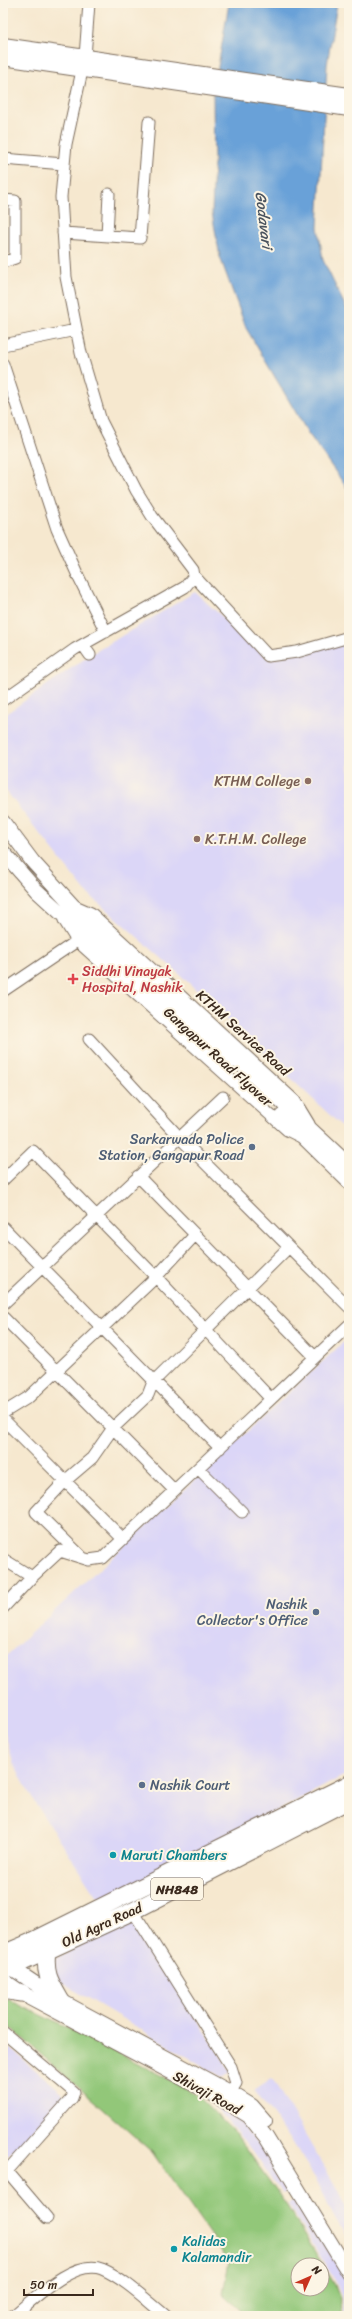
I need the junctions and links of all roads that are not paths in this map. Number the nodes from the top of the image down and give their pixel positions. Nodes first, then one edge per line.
1 (89, 3) edge
2 (3, 45) edge
3 (3, 58) edge
4 (83, 63) junction
5 (189, 80) junction
6 (349, 95) edge
7 (349, 109) edge
8 (149, 122) dead end
9 (3, 159) edge
10 (64, 164) junction
11 (110, 194) dead end
12 (3, 200) edge
13 (64, 233) junction
14 (107, 236) junction
15 (3, 262) edge
16 (76, 330) junction
17 (3, 345) edge
18 (3, 364) edge
19 (194, 576) junction
20 (106, 632) junction
21 (349, 637) edge
22 (83, 645) junction
23 (90, 655) dead end
24 (3, 700) edge
25 (3, 822) edge
26 (3, 852) edge
27 (64, 907) junction
28 (79, 929) junction
29 (3, 991) edge
30 (89, 1039) dead end
31 (223, 1097) dead end
32 (310, 1135) junction
33 (179, 1137) junction
34 (349, 1165) edge
35 (138, 1176) junction
36 (3, 1180) edge
37 (349, 1182) edge
38 (96, 1217) junction
39 (3, 1227) edge
40 (196, 1235) junction
41 (290, 1247) junction
42 (41, 1268) junction
43 (156, 1277) junction
44 (248, 1288) junction
45 (3, 1304) edge
46 (349, 1307) edge
47 (3, 1317) edge
48 (349, 1325) edge
49 (102, 1328) junction
50 (205, 1330) junction
51 (315, 1357) junction
52 (56, 1372) junction
53 (153, 1382) junction
54 (271, 1399) junction
55 (3, 1413) edge
56 (3, 1419) edge
57 (113, 1428) junction
58 (220, 1448) junction
59 (198, 1468) junction
60 (65, 1481) junction
61 (174, 1490) junction
62 (242, 1512) dead end
63 (123, 1539) junction
64 (84, 1559) junction
65 (3, 1560) edge
66 (32, 1577) junction
67 (3, 1608) edge
68 (349, 1784) edge
69 (349, 1800) edge
70 (133, 1911) junction
71 (29, 1943) junction
72 (3, 1945) edge
73 (47, 1951) junction
74 (5, 1967) edge
75 (3, 1990) edge
76 (22, 1993) junction
77 (60, 2001) junction
78 (3, 2032) edge
79 (227, 2096) junction
80 (5, 2173) edge
81 (47, 2218) dead end
82 (349, 2257) edge
83 (349, 2273) edge
84 (13, 2316) edge
85 (166, 2316) edge

1 - 4 street
2 - 4 main road
3 - 4 main road
4 - 5 main road
4 - 10 street
5 - 6 main road
5 - 7 main road
8 - 14 street
9 - 10 street
10 - 13 street
11 - 14 street
12 - 15 street
13 - 14 street
13 - 16 street
16 - 17 street
16 - 19 street
18 - 20 street
19 - 20 street
19 - 21 street
20 - 22 street
22 - 23 street
22 - 24 street
25 - 27 main road
26 - 27 main road
27 - 28 main road, Gangapur Road Flyover
27 - 28 street
27 - 32 street, KTHM Service Road
28 - 29 street
28 - 32 main road, Gangapur Road Flyover
28 - 32 street
30 - 33 street
31 - 33 street
32 - 34 main road
32 - 37 main road
33 - 35 street
33 - 41 street
35 - 38 street
35 - 40 street
36 - 38 street
38 - 42 street
38 - 43 street
39 - 42 street
40 - 43 street
40 - 44 street
41 - 44 street
41 - 46 street
42 - 45 street
42 - 49 street
43 - 49 street
43 - 50 street
44 - 50 street
44 - 51 street
47 - 52 street
48 - 51 street
49 - 52 street
49 - 53 street
50 - 53 street
50 - 54 street
51 - 54 street
52 - 55 street
52 - 57 street
53 - 57 street
53 - 58 street
54 - 58 street
56 - 60 street
57 - 60 street
57 - 61 street
58 - 59 street
59 - 61 street
59 - 62 street
60 - 63 street
60 - 64 street
61 - 63 street
63 - 64 street
64 - 66 street
65 - 66 street
66 - 67 street
68 - 71 highway, Old Agra Road / NH848
69 - 70 highway, Old Agra Road / NH848
70 - 73 highway, Old Agra Road / NH848
70 - 79 street
71 - 72 highway
71 - 74 highway, Old Agra Road / NH848
73 - 74 highway, Old Agra Road / NH848
73 - 77 highway
74 - 76 main road, Shivaji Road
74 - 77 main road, Shivaji Road
75 - 76 highway
76 - 79 main road, Shivaji Road
77 - 79 main road, Shivaji Road
78 - 80 street
79 - 82 main road, Shivaji Road
79 - 83 main road, Shivaji Road
80 - 81 street
84 - 85 street

